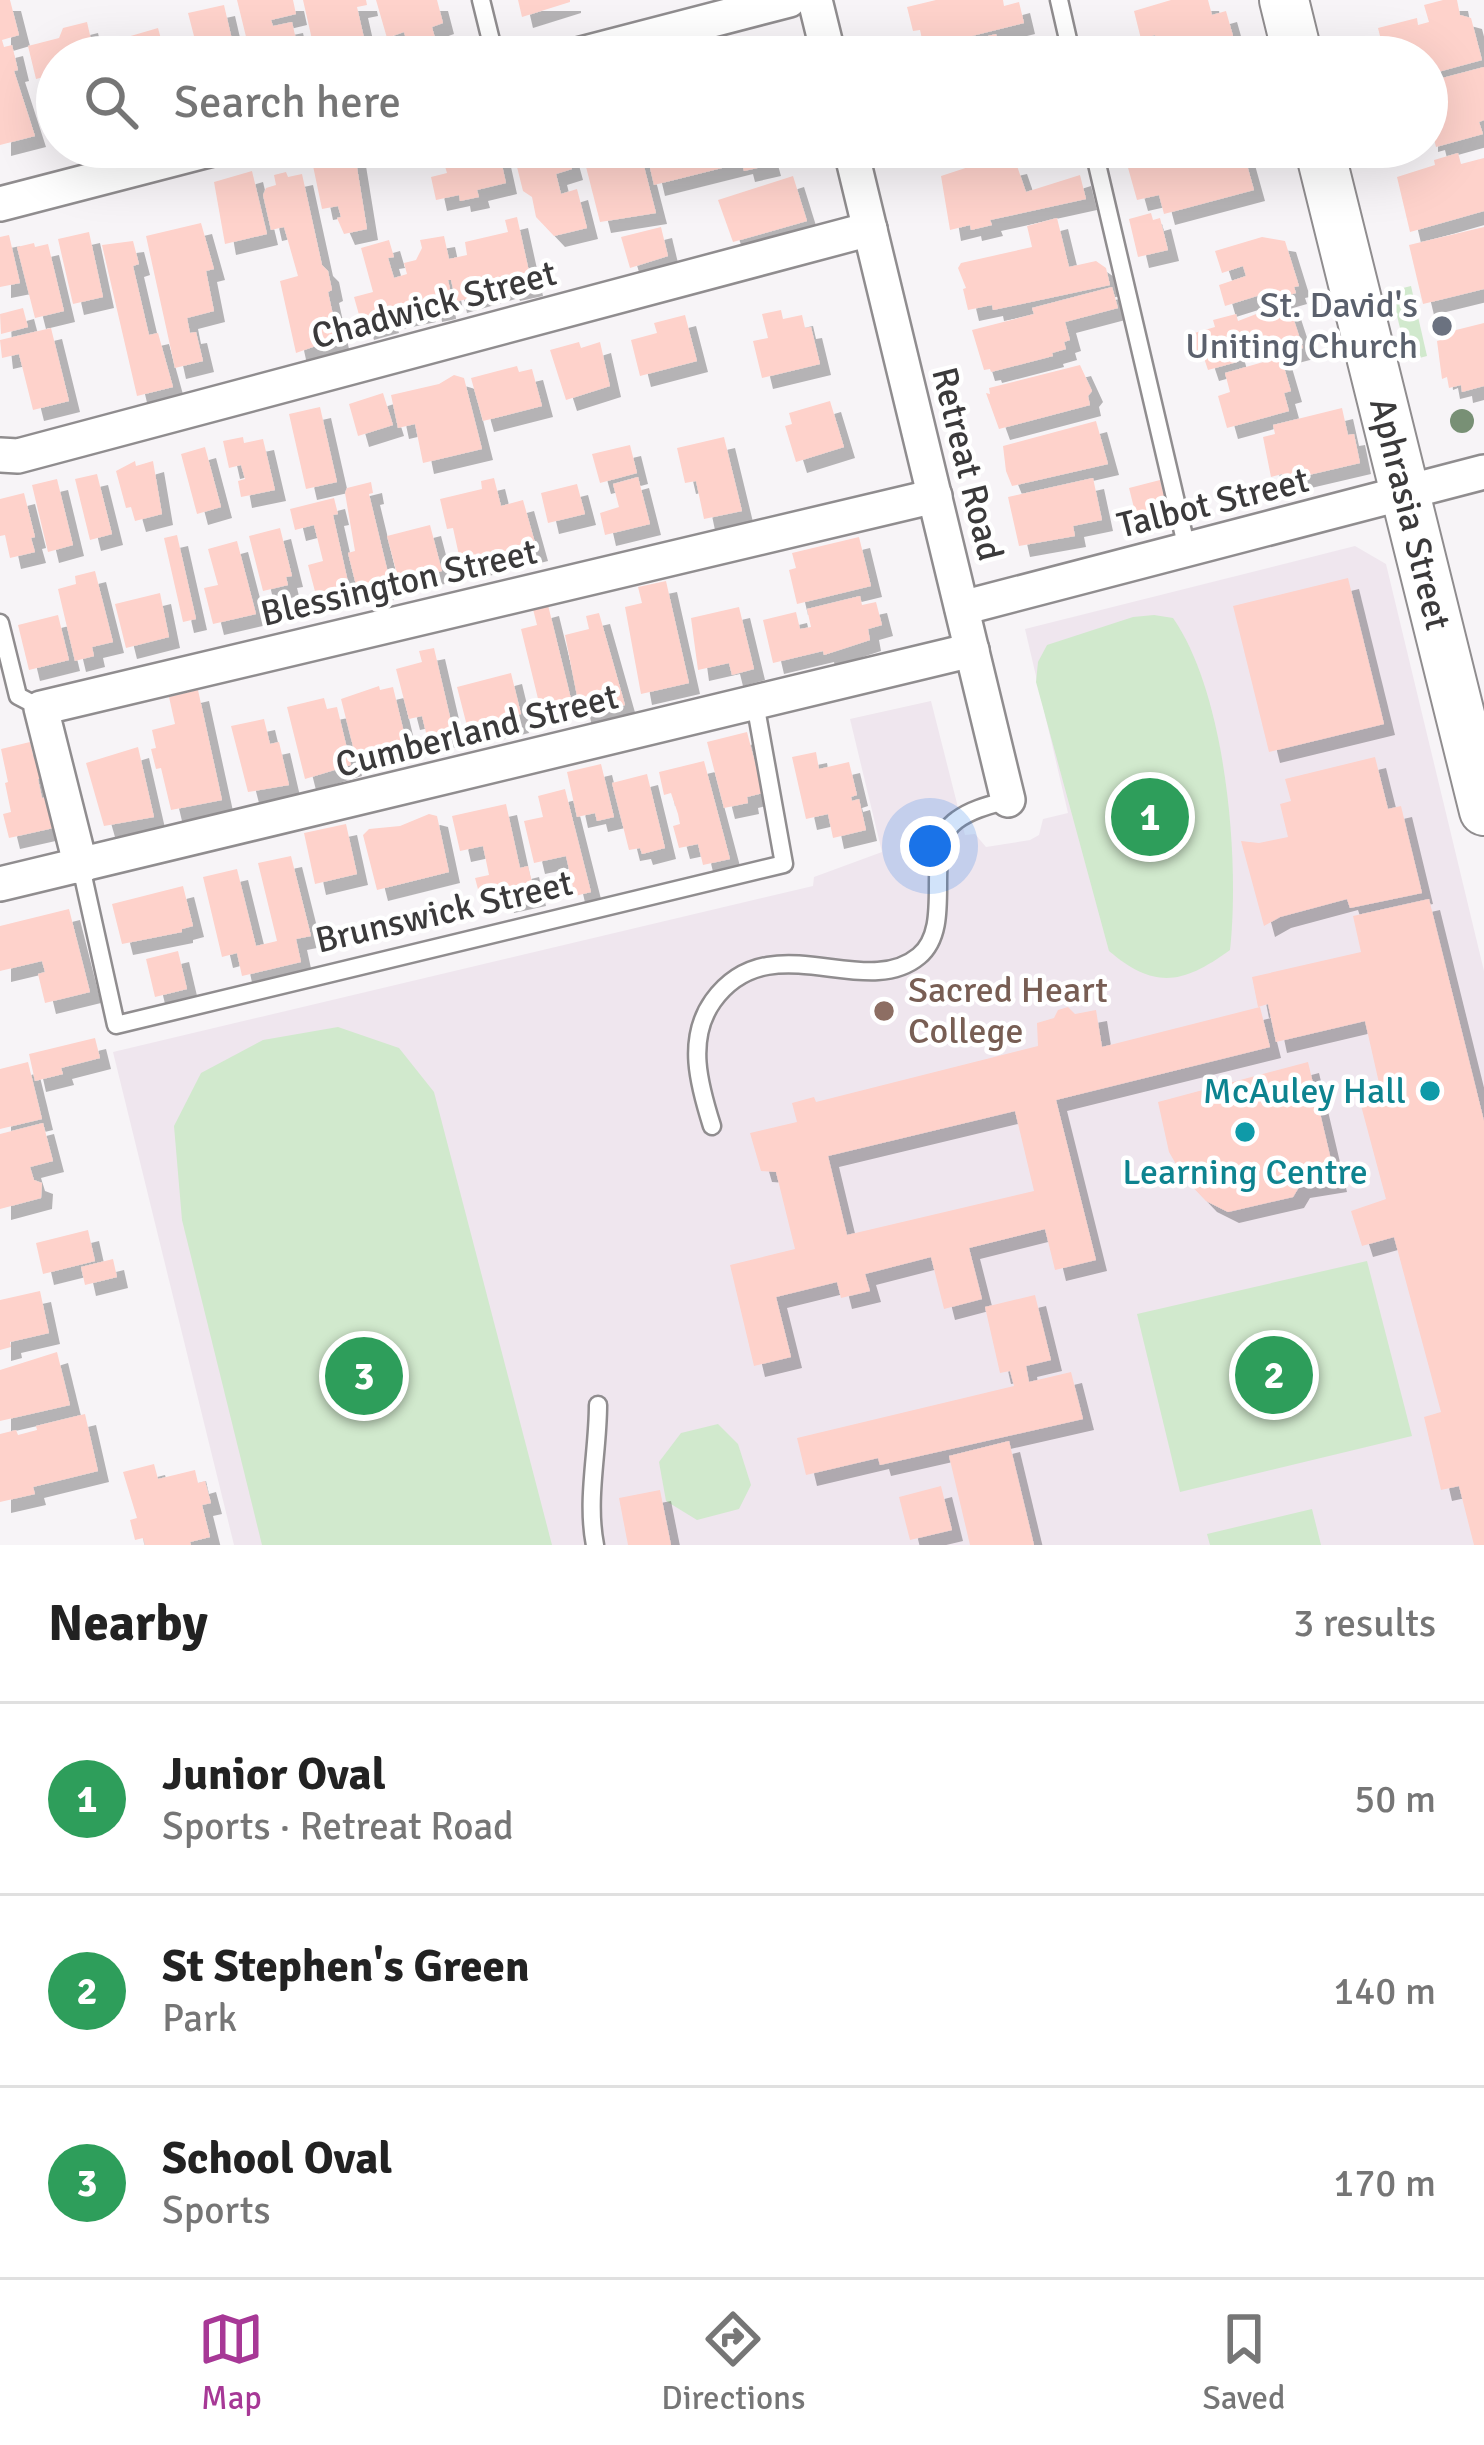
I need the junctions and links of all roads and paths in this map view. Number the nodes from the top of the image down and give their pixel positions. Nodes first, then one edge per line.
1 (481, 0) edge
2 (789, 0) edge
3 (815, 0) edge
4 (1058, 0) edge
5 (1284, 0) edge
6 (490, 36) edge
7 (651, 36) edge
8 (824, 36) edge
9 (1067, 36) edge
10 (1293, 36) edge
11 (138, 168) edge
12 (855, 168) edge
13 (1098, 168) edge
14 (1324, 168) edge
15 (0, 203) edge
16 (870, 229) junction
17 (9, 455) edge
18 (1484, 472) edge
19 (1406, 494) junction
20 (934, 496) junction
21 (1187, 549) junction
22 (962, 608) junction
23 (0, 623) edge
24 (972, 650) junction
25 (755, 703) junction
26 (41, 708) junction
27 (1008, 800) joint
28 (1484, 811) edge
29 (81, 867) junction
30 (0, 884) edge
31 (712, 1126) dead end
32 (598, 1405) dead end
33 (595, 1545) edge

1 - 6 lane
2 - 7 street
3 - 8 street
4 - 9 lane
5 - 10 street
11 - 15 street
12 - 16 street, Retreat Road
13 - 21 lane
14 - 19 street, Aphrasia Street
16 - 17 street, Chadwick Street
16 - 20 street, Retreat Road
18 - 19 street, Talbot Street
19 - 21 street, Talbot Street
19 - 28 street, Aphrasia Street
20 - 22 street, Retreat Road
20 - 26 street, Blessington Street
21 - 22 street, Talbot Street
22 - 24 street, Retreat Road
23 - 26 lane
24 - 25 street, Cumberland Street
24 - 27 street, Retreat Road
25 - 29 street, Cumberland Street
25 - 29 lane, Brunswick Street
26 - 29 street
27 - 31 lane
29 - 30 street, Cumberland Street
32 - 33 lane

